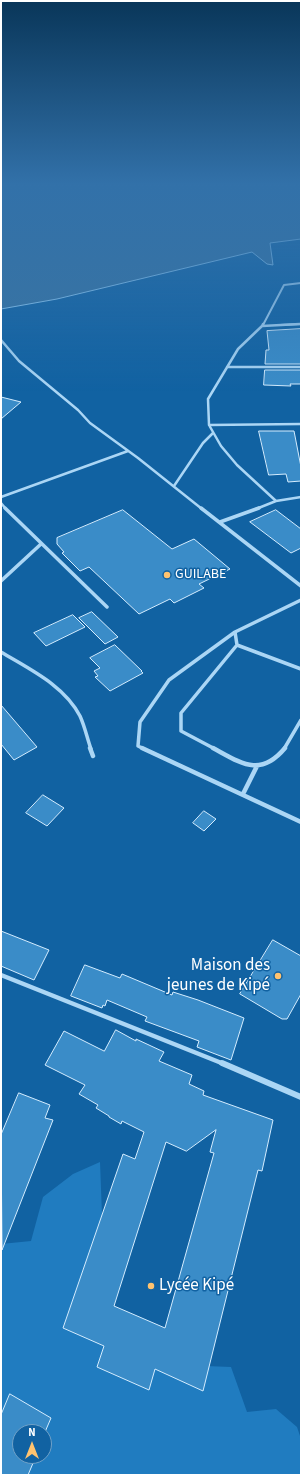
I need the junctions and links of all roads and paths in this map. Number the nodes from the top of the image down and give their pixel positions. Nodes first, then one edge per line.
1 (301, 282) edge
2 (301, 324) edge
3 (262, 326) junction
4 (1, 340) edge
5 (227, 367) junction
6 (301, 367) edge
7 (301, 424) edge
8 (209, 425) junction
9 (213, 433) junction
10 (128, 451) junction
11 (174, 486) junction
12 (1, 497) edge
13 (301, 497) edge
14 (276, 501) junction
15 (1, 503) edge
16 (220, 522) junction
17 (41, 544) junction
18 (1, 581) edge
19 (301, 586) edge
20 (301, 600) edge
21 (107, 607) dead end
22 (235, 632) junction
23 (237, 645) junction
24 (1, 652) edge
25 (301, 669) edge
26 (301, 720) edge
27 (93, 756) dead end
28 (257, 766) junction
29 (243, 794) junction
30 (301, 822) edge
31 (1, 975) edge
32 (301, 1097) edge

1 - 3 street
2 - 3 street
3 - 5 street
4 - 10 street
5 - 6 street
5 - 8 street
7 - 8 street
8 - 9 street
9 - 11 street
9 - 14 street
10 - 11 street
10 - 12 street
11 - 16 street
13 - 14 street
14 - 16 street
15 - 17 street
16 - 19 street
17 - 18 street
17 - 21 street
20 - 22 street
22 - 23 street
22 - 29 street
23 - 25 street
23 - 28 street
24 - 27 street
26 - 28 street
28 - 29 street
29 - 30 street
31 - 32 street

